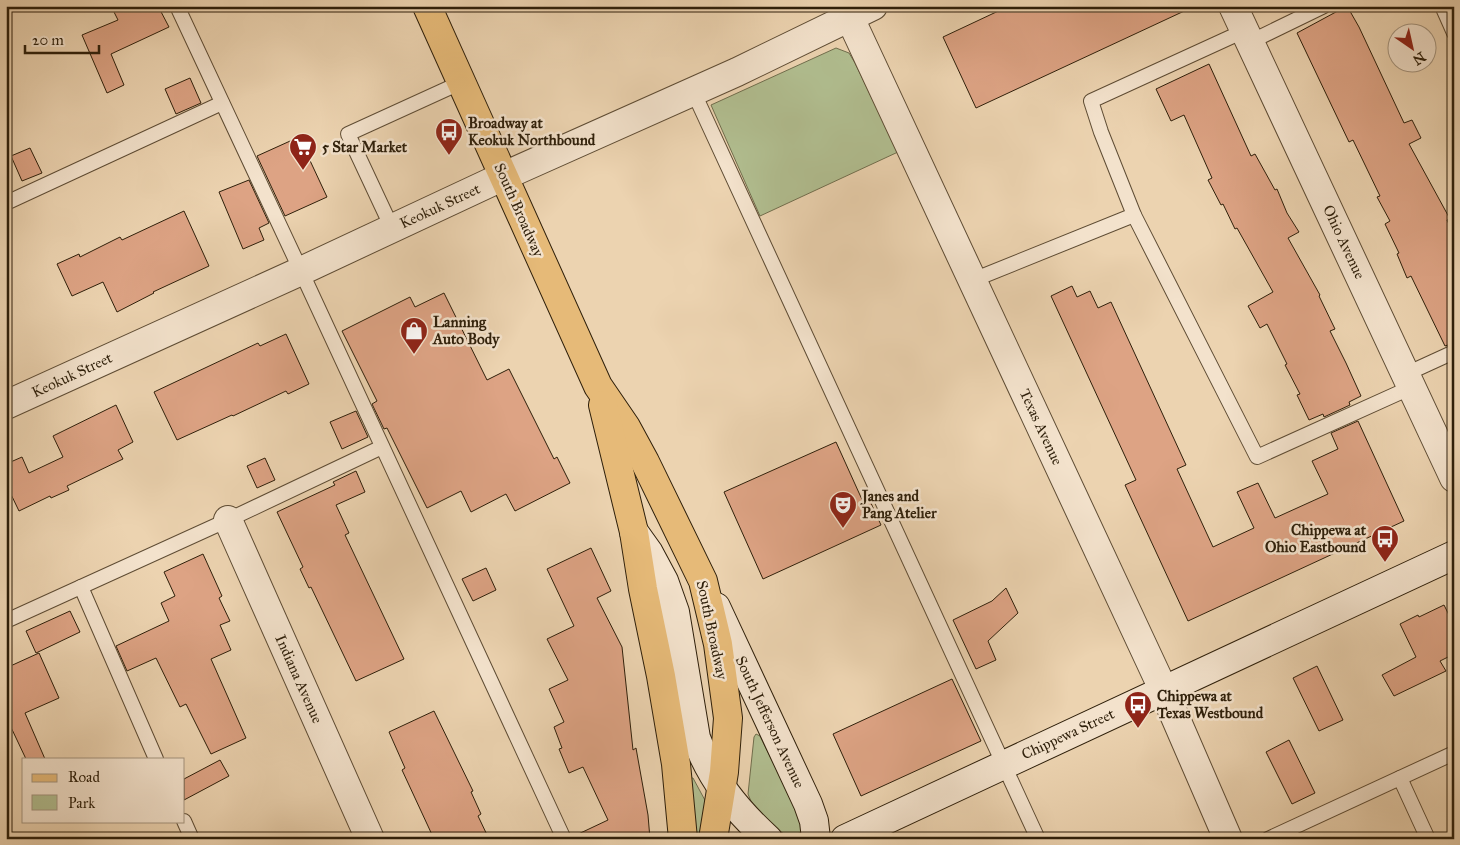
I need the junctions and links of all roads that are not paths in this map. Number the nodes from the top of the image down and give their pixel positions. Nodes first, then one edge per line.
1 (177, 6) edge
2 (427, 6) edge
3 (1233, 6) edge
4 (1324, 6) edge
5 (1442, 6) edge
6 (861, 12) edge
7 (1454, 33) edge
8 (1247, 36) junction
9 (462, 82) junction
10 (692, 91) junction
11 (222, 103) junction
12 (504, 176) junction
13 (6, 203) edge
14 (1134, 215) junction
15 (392, 228) junction
16 (301, 271) junction
17 (973, 280) junction
18 (1454, 352) edge
19 (1409, 381) junction
20 (598, 386) junction
21 (6, 405) edge
22 (382, 447) junction
23 (1454, 478) edge
24 (228, 520) junction
25 (634, 532) junction
26 (1454, 555) edge
27 (703, 581) junction
28 (80, 587) junction
29 (6, 621) edge
30 (1163, 689) junction
31 (1454, 753) edge
32 (156, 758) edge
33 (1004, 764) junction
34 (1400, 778) junction
35 (722, 789) junction
36 (185, 822) edge
37 (192, 839) edge
38 (370, 839) edge
39 (564, 839) edge
40 (683, 839) edge
41 (713, 839) edge
42 (768, 839) edge
43 (816, 839) edge
44 (845, 839) edge
45 (1038, 839) edge
46 (1228, 839) edge
47 (1268, 839) edge
48 (1428, 839) edge

1 - 11 lane
2 - 9 main road, South Broadway
3 - 8 street, Ohio Avenue
4 - 8 lane
5 - 7 lane
6 - 10 street, Keokuk Street
6 - 17 street, Texas Avenue
8 - 14 lane
8 - 19 street, Ohio Avenue
9 - 12 main road, South Broadway
9 - 15 lane
10 - 12 street, Keokuk Street
10 - 33 lane
11 - 13 lane
11 - 16 lane
12 - 15 street, Keokuk Street
12 - 20 main road, South Broadway
14 - 17 lane
14 - 19 lane
15 - 16 street, Keokuk Street
16 - 21 street, Keokuk Street
16 - 22 lane
17 - 30 street, Texas Avenue
18 - 19 lane
19 - 23 street, Ohio Avenue
20 - 25 main road, South Broadway
20 - 27 main road, South Broadway
22 - 24 lane
22 - 39 lane
24 - 28 lane
24 - 38 street, Indiana Avenue
25 - 35 street
25 - 40 main road, South Broadway
26 - 30 street, Chippewa Street
27 - 35 main road, South Broadway
27 - 43 street, South Jefferson Avenue
28 - 29 lane
28 - 32 lane
30 - 33 street, Chippewa Street
30 - 46 street, Texas Avenue
31 - 34 lane
33 - 44 street, Chippewa Street
33 - 45 lane
34 - 47 lane
34 - 48 lane
35 - 41 main road, South Broadway
35 - 42 street
36 - 37 lane

